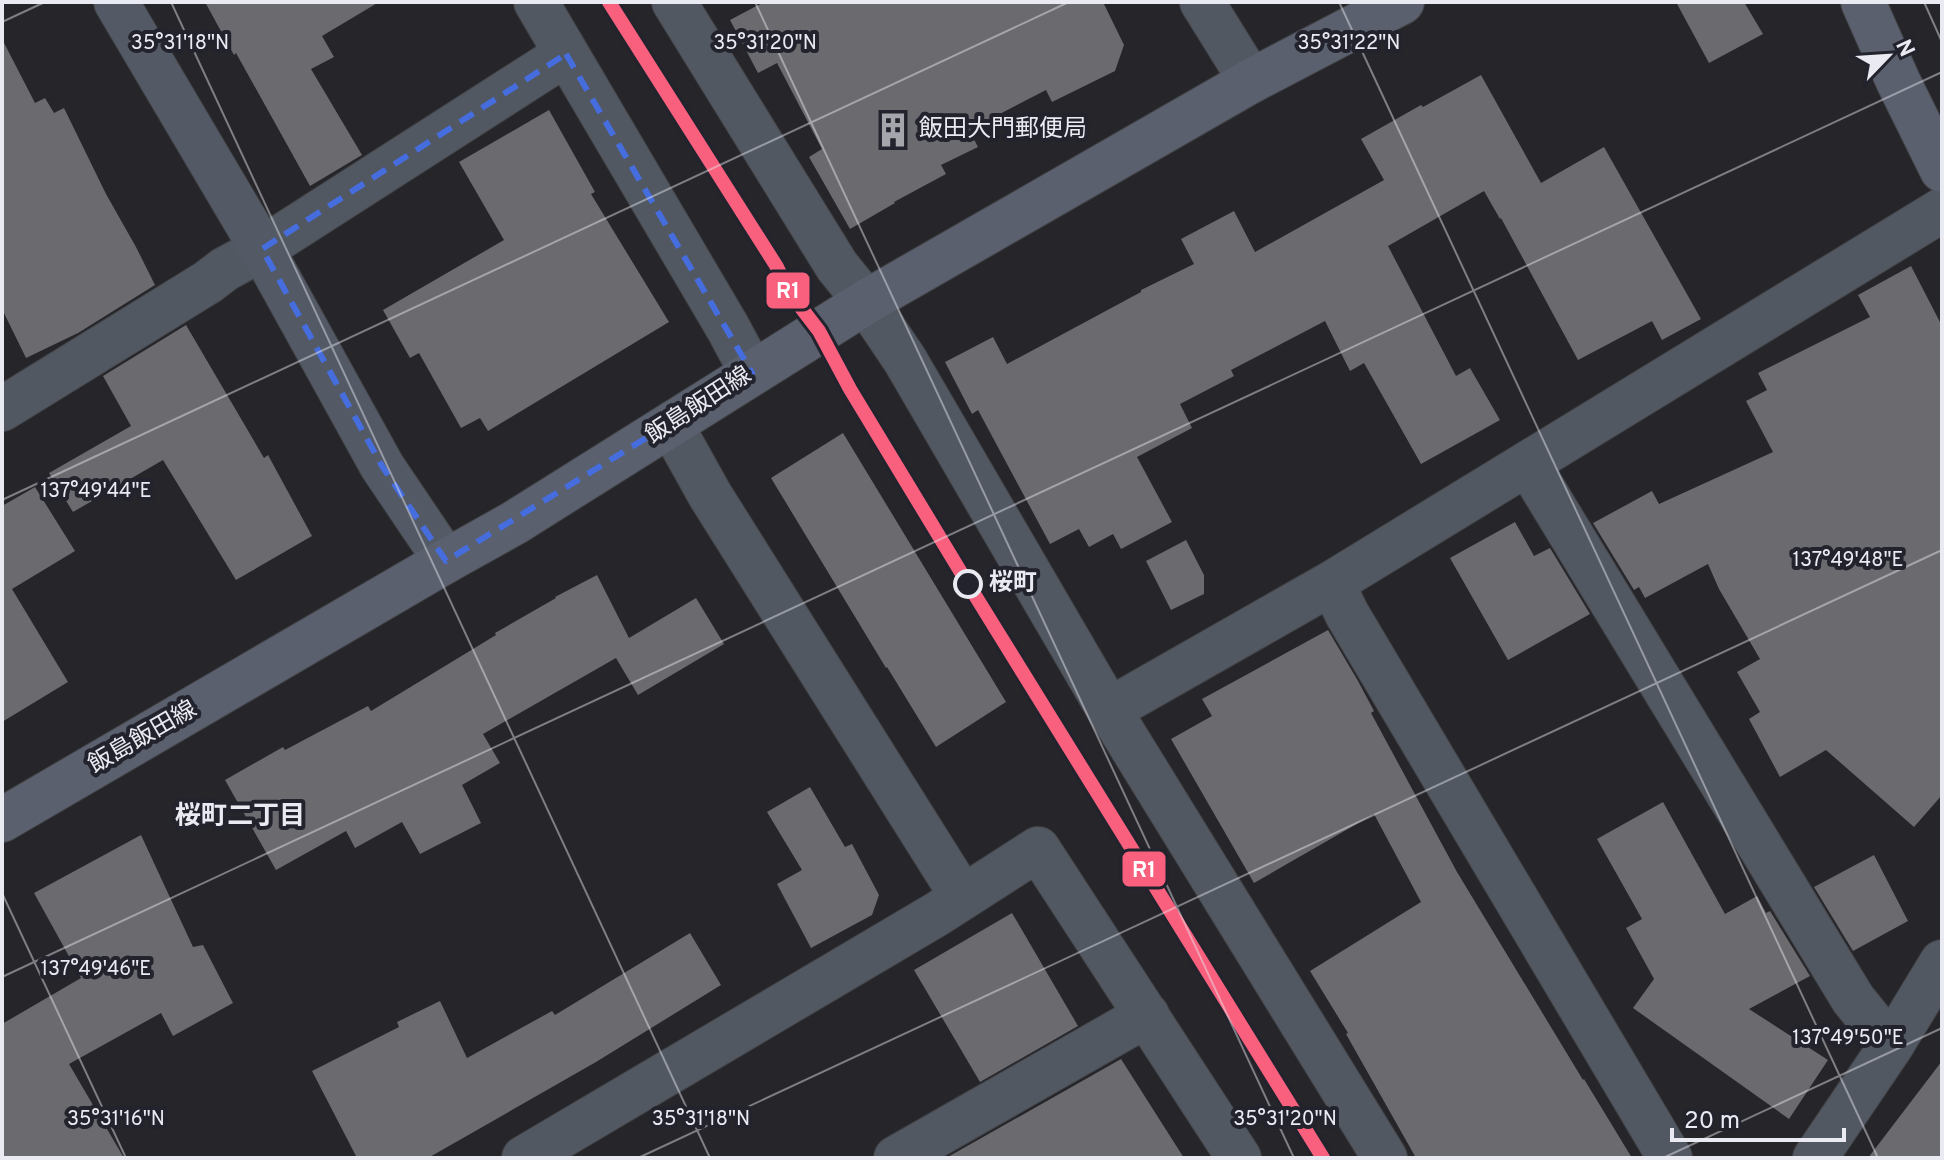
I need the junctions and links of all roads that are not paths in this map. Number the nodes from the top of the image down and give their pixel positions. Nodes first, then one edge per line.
1 (116, 2) edge
2 (536, 2) edge
3 (1202, 2) edge
4 (1402, 2) edge
5 (1863, 2) edge
6 (681, 4) edge
7 (566, 54) junction
8 (1251, 81) junction
9 (1942, 170) edge
10 (1942, 210) edge
11 (262, 249) junction
12 (866, 302) junction
13 (752, 373) junction
14 (2, 409) edge
15 (671, 425) junction
16 (1528, 464) junction
17 (446, 561) junction
18 (1332, 583) junction
19 (1109, 710) junction
20 (2, 820) edge
21 (962, 896) junction
22 (1942, 962) edge
23 (1147, 1015) junction
24 (1891, 1046) junction
25 (524, 1158) edge
26 (896, 1158) edge
27 (1239, 1158) edge
28 (1385, 1158) edge
29 (1670, 1158) edge
30 (1815, 1158) edge

1 - 11 street
2 - 7 street
3 - 8 street
4 - 8 main road, 飯島飯田線
5 - 9 main road
6 - 12 street
7 - 11 street
7 - 13 street
8 - 12 main road, 飯島飯田線
10 - 16 street
11 - 14 street
11 - 17 street
12 - 13 main road, 飯島飯田線
12 - 19 street
13 - 15 main road, 飯島飯田線
15 - 17 main road, 飯島飯田線
15 - 21 street
16 - 18 street
16 - 24 street
17 - 20 main road, 飯島飯田線
18 - 19 street
18 - 29 street
19 - 28 street
21 - 23 street
21 - 25 street
22 - 24 street
23 - 26 street
23 - 27 street
24 - 30 street

